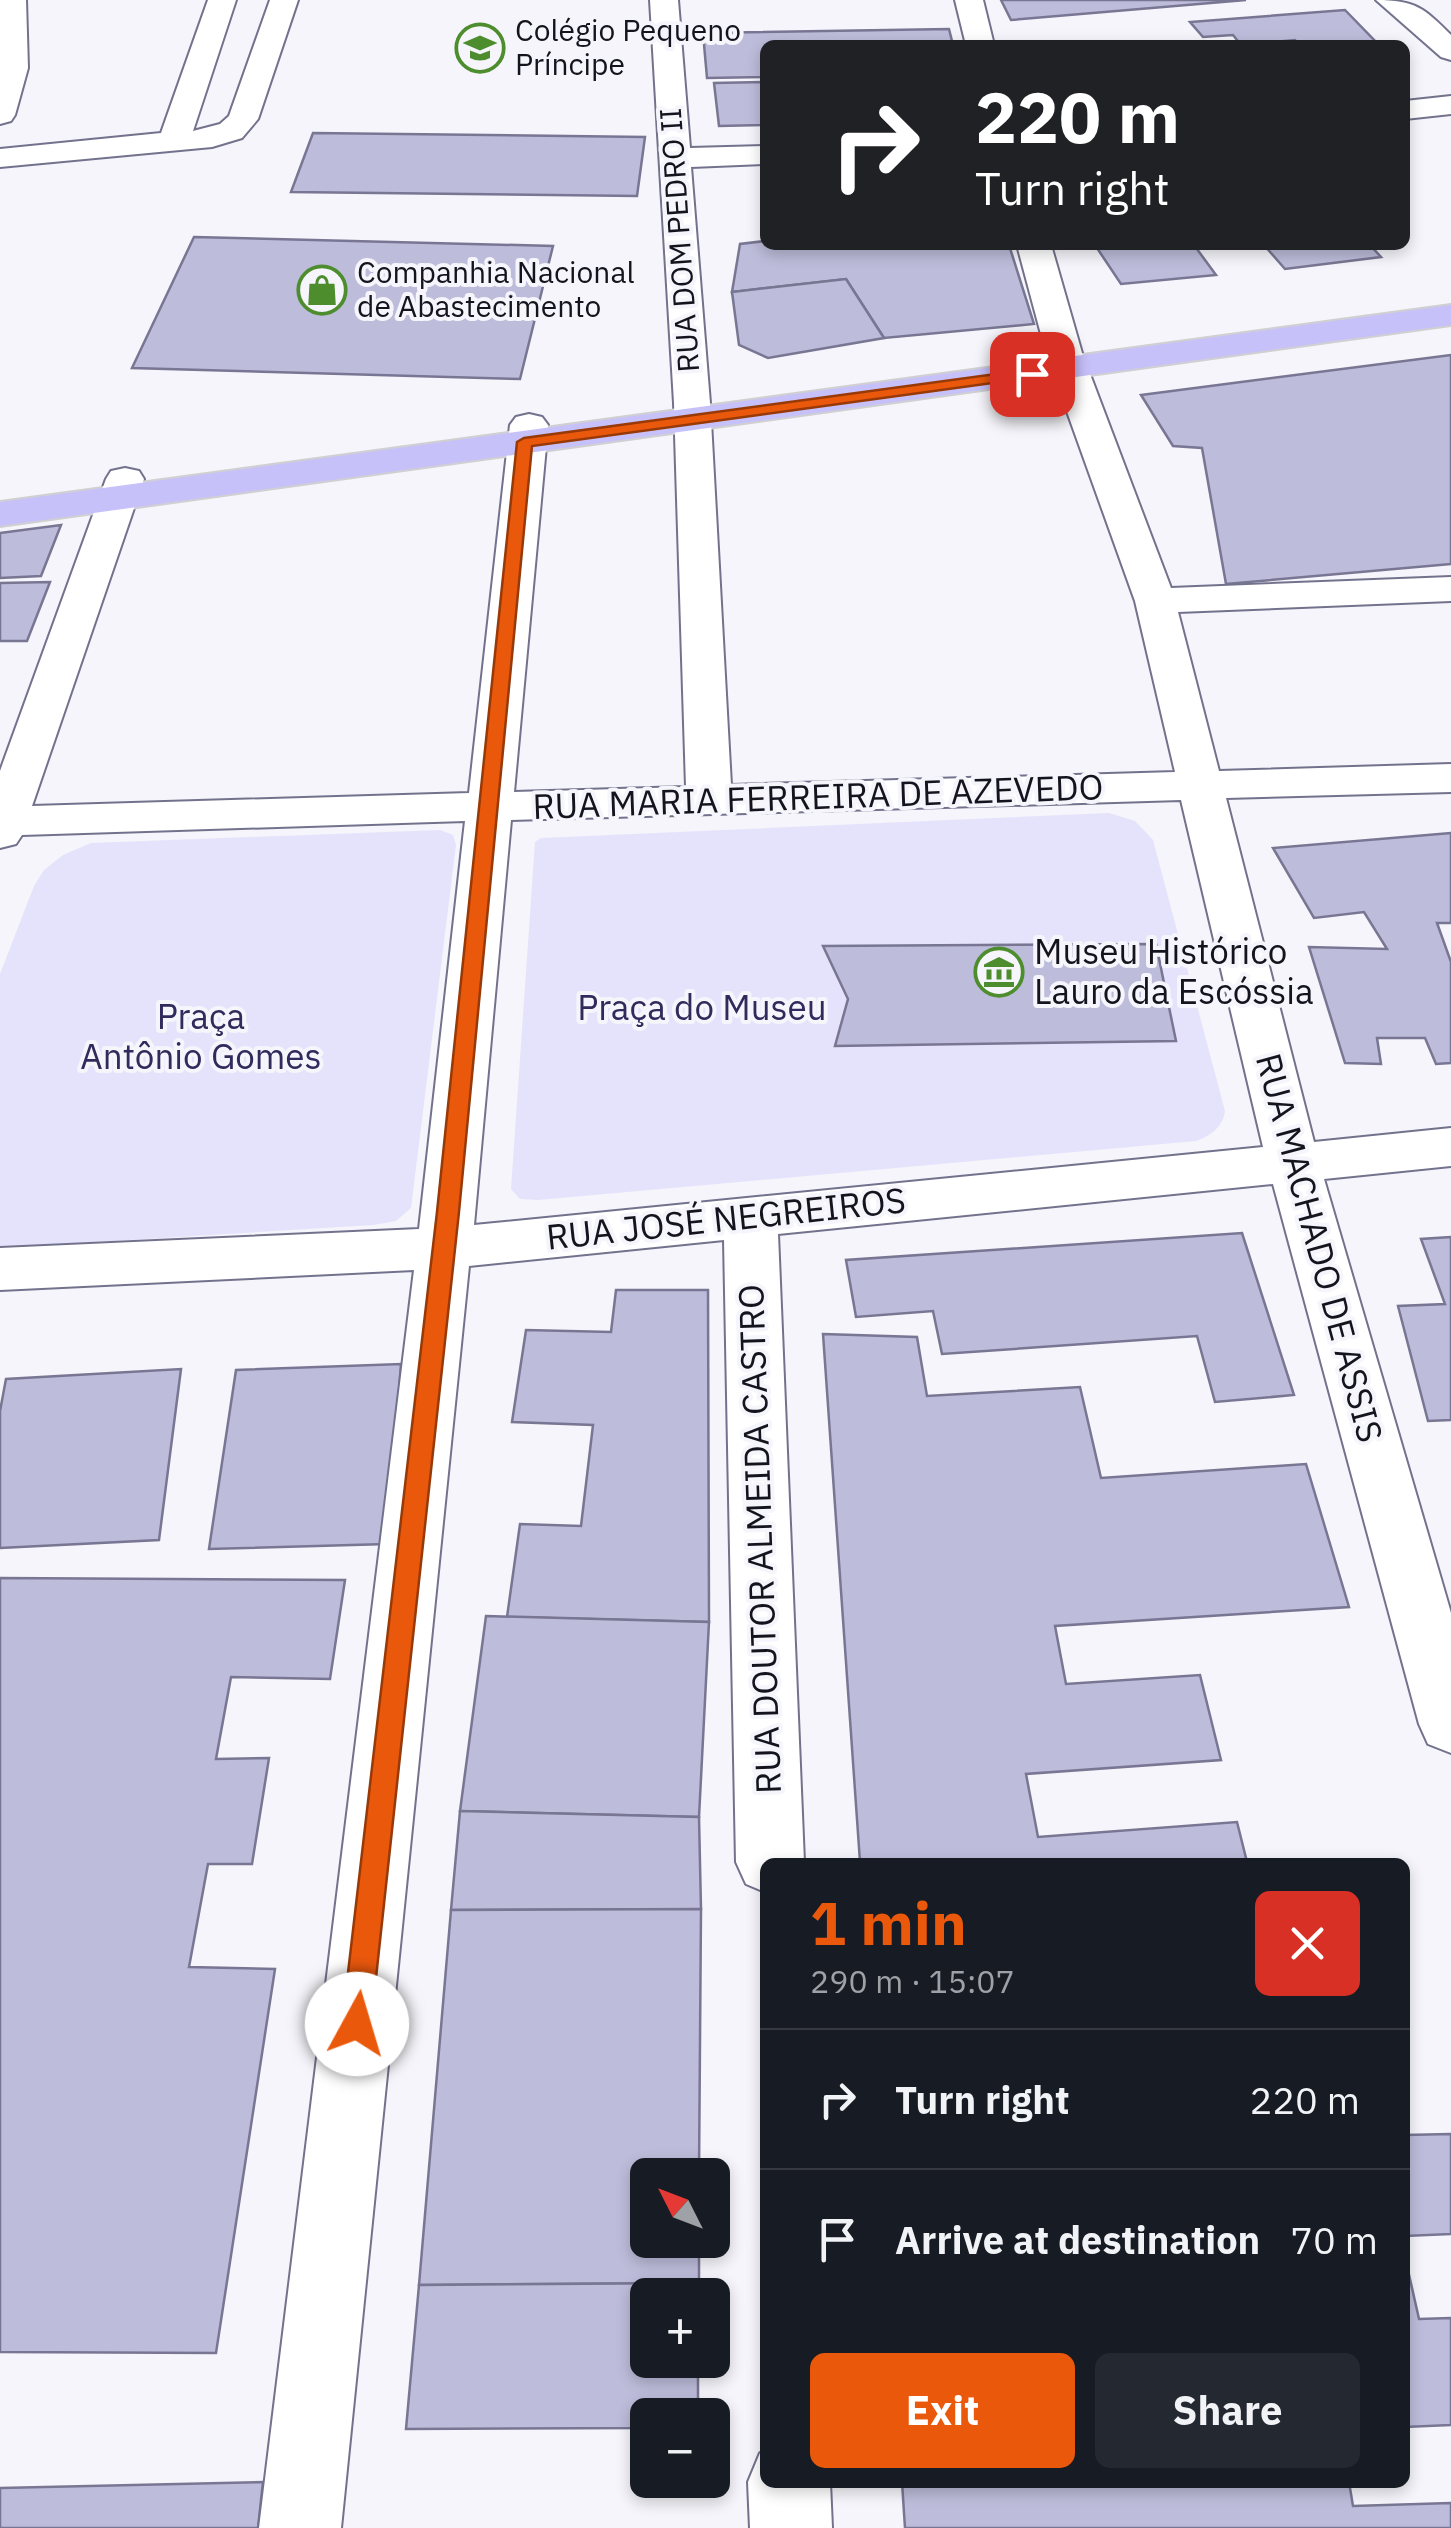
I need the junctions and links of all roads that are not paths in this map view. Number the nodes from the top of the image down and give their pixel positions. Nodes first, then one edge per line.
1 (222, 0) edge
2 (284, 0) edge
3 (664, 0) edge
4 (969, 0) edge
5 (1390, 0) edge
6 (14, 1) edge
7 (979, 40) edge
8 (1451, 51) edge
9 (1451, 105) edge
10 (1410, 109) edge
11 (0, 115) edge
12 (174, 141) junction
13 (760, 155) edge
14 (0, 158) edge
15 (673, 158) junction
16 (1035, 250) edge
17 (1451, 298) edge
18 (1451, 314) edge
19 (1067, 361) junction
20 (692, 411) junction
21 (527, 434) junction
22 (123, 488) junction
23 (0, 496) edge
24 (0, 514) edge
25 (1451, 590) edge
26 (1154, 601) junction
27 (1451, 778) edge
28 (1198, 786) junction
29 (709, 801) junction
30 (488, 807) junction
31 (2, 827) edge
32 (1451, 1147) edge
33 (1294, 1165) junction
34 (750, 1216) junction
35 (444, 1248) junction
36 (0, 1269) edge
37 (1451, 1724) edge
38 (770, 1858) edge
39 (789, 2488) edge
40 (300, 2528) edge
41 (791, 2528) edge

1 - 12 street
2 - 12 street
3 - 15 street, RUA DOM PEDRO II
4 - 7 street
5 - 8 street
6 - 11 street
9 - 10 street
12 - 14 street
13 - 15 street
15 - 20 street, RUA DOM PEDRO II
16 - 19 street, RUA MACHADO DE ASSIS
17 - 19 main road
18 - 19 main road
19 - 20 main road
19 - 26 street, RUA MACHADO DE ASSIS
20 - 21 main road
20 - 29 street, RUA DOM PEDRO II
21 - 22 main road
21 - 30 street
22 - 23 main road
22 - 24 main road
22 - 31 street
25 - 26 street
26 - 28 street, RUA MACHADO DE ASSIS
27 - 28 street, RUA MARIA FERREIRA DE AZEVEDO
28 - 29 street, RUA MARIA FERREIRA DE AZEVEDO
28 - 33 street, RUA MACHADO DE ASSIS
29 - 30 street, RUA MARIA FERREIRA DE AZEVEDO
30 - 31 street, RUA MARIA FERREIRA DE AZEVEDO
30 - 35 street
32 - 33 street, RUA JOSÉ NEGREIROS
33 - 34 street, RUA JOSÉ NEGREIROS
33 - 37 street, RUA MACHADO DE ASSIS
34 - 35 street, RUA JOSÉ NEGREIROS
34 - 38 street, RUA DOUTOR ALMEIDA CASTRO
35 - 36 street, RUA JOSÉ NEGREIROS
35 - 40 street
39 - 41 street

